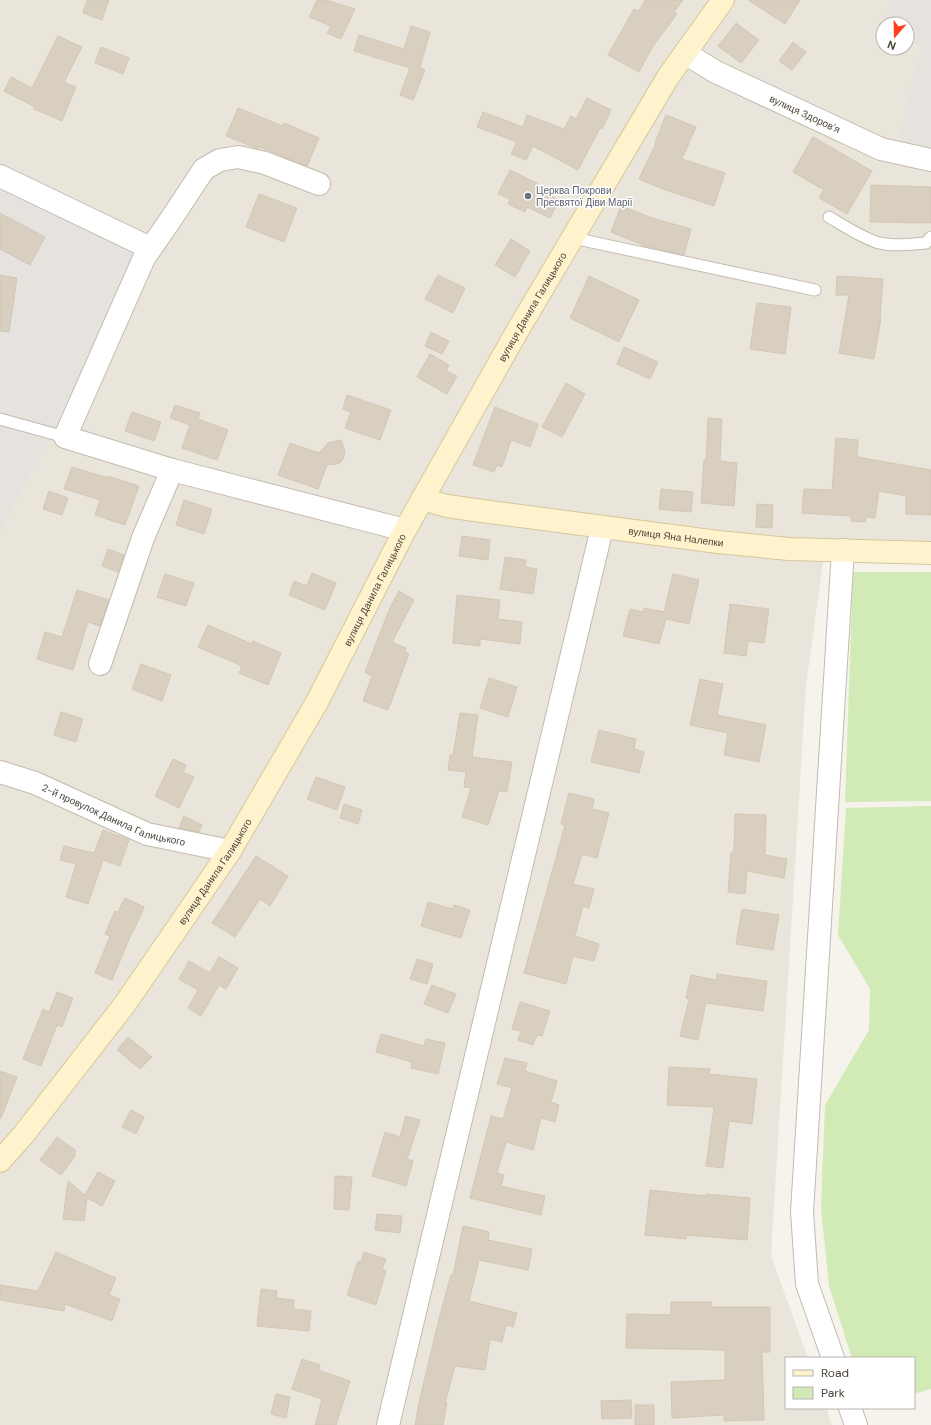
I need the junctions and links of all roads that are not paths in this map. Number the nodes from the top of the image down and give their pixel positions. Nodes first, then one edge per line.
1 (722, 0) edge
2 (685, 53) junction
3 (931, 160) edge
4 (0, 176) edge
5 (319, 184) dead end
6 (829, 217) dead end
7 (931, 237) edge
8 (573, 238) junction
9 (150, 248) junction
10 (815, 290) dead end
11 (0, 419) edge
12 (65, 437) junction
13 (172, 470) junction
14 (422, 500) junction
15 (602, 528) junction
16 (404, 530) junction
17 (843, 550) junction
18 (931, 553) edge
19 (100, 664) dead end
20 (0, 772) edge
21 (230, 851) junction
22 (0, 1161) edge
23 (833, 1357) edge
24 (850, 1409) edge
25 (388, 1425) edge
26 (856, 1425) edge

1 - 2 street, вулиця Данила Галицького
2 - 3 street, вулиця Здоровʼя
2 - 8 street, вулиця Данила Галицького
4 - 9 street
5 - 9 street
6 - 7 lane
8 - 10 lane
8 - 14 street, вулиця Данила Галицького
9 - 12 street
11 - 12 lane
12 - 13 street
13 - 16 street
13 - 19 street
14 - 15 street, вулиця Яна Налепки
14 - 16 street, вулиця Данила Галицького
15 - 17 street, вулиця Яна Налепки
15 - 25 street
16 - 21 street, вулиця Данила Галицького
17 - 18 street, вулиця Яна Налепки
17 - 23 street
20 - 21 street, 2-й провулок Данила Галицького
21 - 22 street, вулиця Данила Галицького
24 - 26 street

